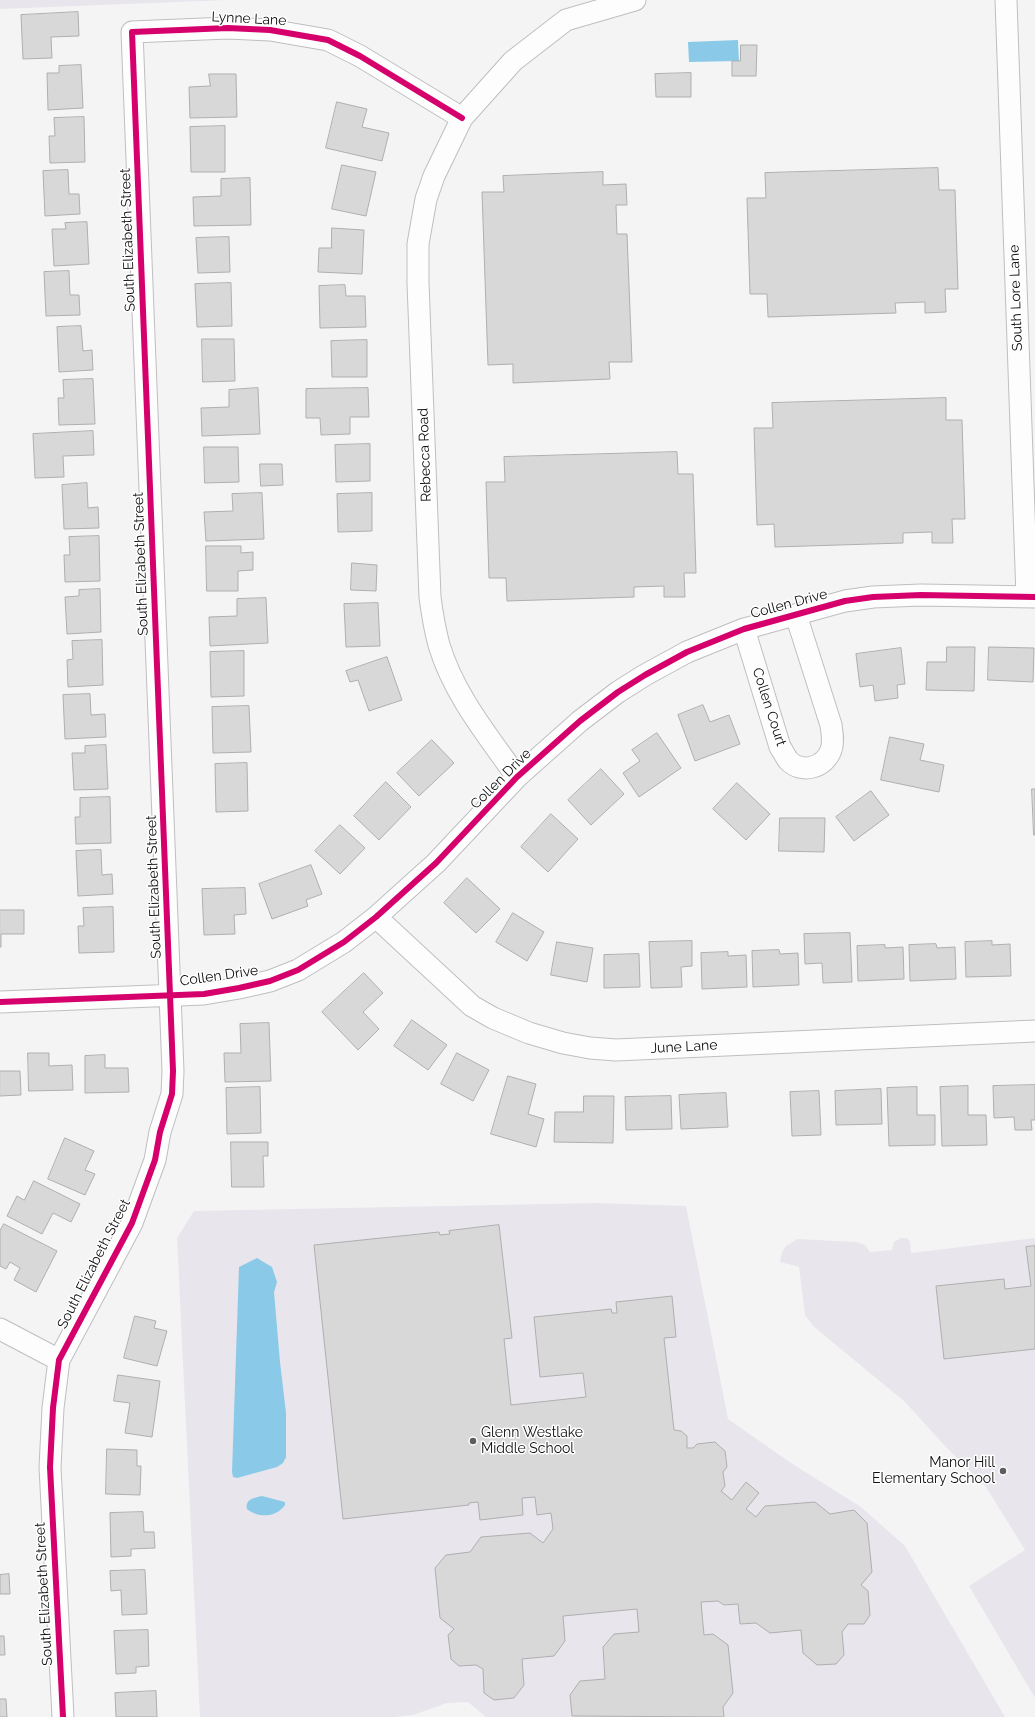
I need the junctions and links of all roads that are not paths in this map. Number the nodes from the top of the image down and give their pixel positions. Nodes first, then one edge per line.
1 (635, 0) edge
2 (1006, 0) edge
3 (132, 32) joint
4 (462, 118) junction
5 (1031, 597) edge
6 (796, 615) junction
7 (744, 629) junction
8 (517, 777) junction
9 (376, 917) junction
10 (170, 995) junction
11 (0, 1002) edge
12 (1035, 1031) edge
13 (0, 1329) edge
14 (59, 1360) junction
15 (62, 1717) edge

1 - 4 street, Rebecca Road
2 - 5 street, South Lore Lane
3 - 4 street, Lynne Lane
3 - 10 street, South Elizabeth Street
4 - 8 street, Rebecca Road
5 - 6 street, Collen Drive
6 - 7 street, Collen Drive
6 - 7 street, Collen Court
7 - 8 street, Collen Drive
8 - 9 street, Collen Drive
9 - 10 street, Collen Drive
9 - 12 street, June Lane
10 - 11 street, Collen Drive
10 - 14 street, South Elizabeth Street
13 - 14 street
14 - 15 street, South Elizabeth Street

